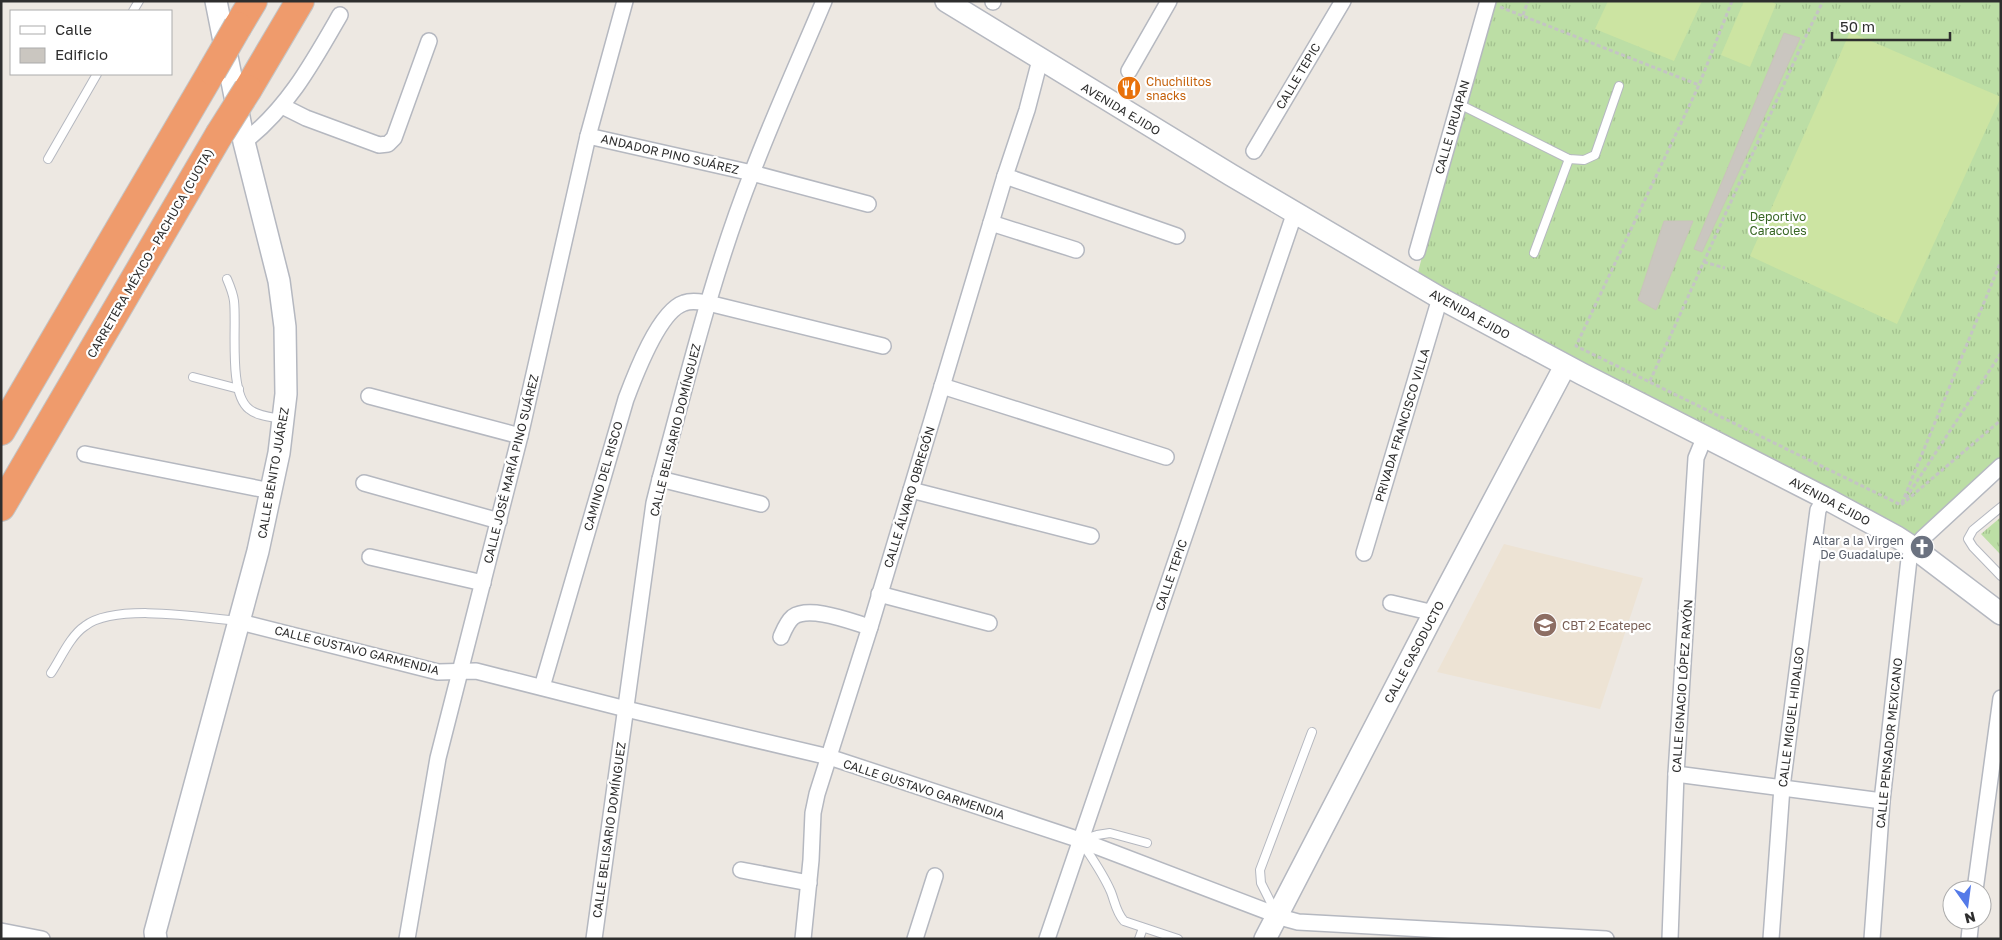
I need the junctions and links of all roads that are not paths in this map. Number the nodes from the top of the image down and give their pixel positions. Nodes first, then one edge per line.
1 (216, 1) edge
2 (253, 1) edge
3 (300, 1) edge
4 (625, 1) edge
5 (824, 1) edge
6 (946, 1) edge
7 (1170, 1) edge
8 (1343, 1) edge
9 (1488, 2) edge
10 (340, 15) dead end
11 (428, 41) dead end
12 (1040, 60) junction
13 (1129, 71) dead end
14 (96, 75) edge
15 (1619, 86) dead end
16 (1459, 104) junction
17 (282, 106) junction
18 (588, 136) junction
19 (232, 138) junction
20 (1254, 151) dead end
21 (48, 158) dead end
22 (1569, 159) junction
23 (752, 173) junction
24 (1005, 176) junction
25 (868, 204) dead end
26 (1295, 212) junction
27 (991, 223) junction
28 (1177, 236) dead end
29 (1076, 250) dead end
30 (1417, 252) dead end
31 (1534, 253) dead end
32 (227, 279) dead end
33 (1440, 298) junction
34 (708, 303) junction
35 (883, 346) dead end
36 (1565, 366) junction
37 (193, 377) dead end
38 (942, 386) junction
39 (238, 389) junction
40 (369, 396) dead end
41 (284, 420) junction
42 (1, 430) edge
43 (520, 436) junction
44 (1705, 436) junction
45 (85, 454) dead end
46 (1166, 457) dead end
47 (2001, 466) edge
48 (660, 479) junction
49 (364, 483) dead end
50 (911, 490) junction
51 (271, 491) junction
52 (1825, 498) junction
53 (761, 504) dead end
54 (1, 507) edge
55 (2001, 507) edge
56 (499, 521) junction
57 (1091, 536) dead end
58 (1914, 548) junction
59 (1364, 553) dead end
60 (370, 557) dead end
61 (2001, 576) edge
62 (483, 583) junction
63 (879, 594) junction
64 (1391, 603) dead end
65 (1434, 613) junction
66 (2001, 614) edge
67 (240, 622) junction
68 (989, 624) dead end
69 (870, 627) junction
70 (781, 638) dead end
71 (459, 671) junction
72 (51, 673) dead end
73 (542, 687) junction
74 (2001, 698) edge
75 (626, 709) junction
76 (1312, 732) dead end
77 (829, 757) junction
78 (1676, 774) junction
79 (1782, 787) junction
80 (1882, 801) junction
81 (1080, 840) junction
82 (1147, 842) dead end
83 (740, 870) dead end
84 (935, 876) dead end
85 (1976, 880) edge
86 (809, 883) junction
87 (1277, 915) junction
88 (1143, 928) junction
89 (1, 931) edge
90 (154, 937) edge
91 (42, 939) edge
92 (407, 939) edge
93 (594, 939) edge
94 (803, 939) edge
95 (915, 939) edge
96 (1047, 939) edge
97 (1139, 939) edge
98 (1178, 939) edge
99 (1265, 939) edge
100 (1606, 939) edge
101 (1670, 939) edge
102 (1771, 939) edge
103 (1872, 939) edge

1 - 19 main road, CALLE BENITO JUÁREZ
2 - 42 highway, bridge
3 - 19 highway, CARRETERA MÉXICO - PACHUCA (CUOTA), bridge
4 - 18 street, CALLE JOSÉ MARÍA PINO SUÁREZ
5 - 23 street, CALLE BELISARIO DOMÍNGUEZ
6 - 12 main road, AVENIDA EJIDO
7 - 13 street
8 - 20 street, CALLE TEPIC
9 - 16 street, CALLE URUAPAN
10 - 17 street
11 - 17 street
12 - 24 street, CALLE ÁLVARO OBREGÓN
12 - 26 main road, AVENIDA EJIDO
14 - 21 lane
15 - 22 lane
16 - 22 lane
16 - 30 street, CALLE URUAPAN
17 - 19 street
18 - 23 street, ANDADOR PINO SUÁREZ
18 - 43 street, CALLE JOSÉ MARÍA PINO SUÁREZ
19 - 41 main road, CALLE BENITO JUÁREZ
19 - 54 highway, CARRETERA MÉXICO - PACHUCA (CUOTA)
22 - 31 lane
23 - 25 street, ANDADOR PINO SUÁREZ
23 - 34 street, CALLE BELISARIO DOMÍNGUEZ
24 - 27 street, CALLE ÁLVARO OBREGÓN
24 - 28 street
26 - 33 main road, AVENIDA EJIDO
26 - 81 street, CALLE TEPIC
27 - 29 street
27 - 38 street, CALLE ÁLVARO OBREGÓN
32 - 39 lane
33 - 36 main road, AVENIDA EJIDO
33 - 59 street, PRIVADA FRANCISCO VILLA
34 - 35 street, CAMINO DEL RISCO
34 - 48 street, CALLE BELISARIO DOMÍNGUEZ
34 - 73 street, CAMINO DEL RISCO
36 - 44 main road, AVENIDA EJIDO
36 - 65 main road, CALLE GASODUCTO
37 - 39 lane
38 - 46 street
38 - 50 street, CALLE ÁLVARO OBREGÓN
39 - 41 lane
40 - 43 street
41 - 51 main road, CALLE BENITO JUÁREZ
43 - 56 street, CALLE JOSÉ MARÍA PINO SUÁREZ
44 - 52 main road, AVENIDA EJIDO
44 - 78 street, CALLE IGNACIO LÓPEZ RAYÓN
45 - 51 street
47 - 58 street
48 - 53 street
48 - 75 street, CALLE BELISARIO DOMÍNGUEZ
49 - 56 street
50 - 57 street
50 - 63 street, CALLE ÁLVARO OBREGÓN
51 - 67 main road, CALLE BENITO JUÁREZ
52 - 58 main road, AVENIDA EJIDO
52 - 79 street, CALLE MIGUEL HIDALGO
55 - 61 lane
56 - 62 street, CALLE JOSÉ MARÍA PINO SUÁREZ
58 - 66 main road, AVENIDA EJIDO
58 - 80 street, CALLE PENSADOR MEXICANO
60 - 62 street
62 - 71 street, CALLE JOSÉ MARÍA PINO SUÁREZ
63 - 68 street
63 - 69 street, CALLE ÁLVARO OBREGÓN
64 - 65 street
65 - 87 main road, CALLE GASODUCTO
67 - 71 street, CALLE GUSTAVO GARMENDIA
67 - 72 lane
67 - 90 main road, CALLE BENITO JUÁREZ
69 - 70 street
69 - 77 street, CALLE ÁLVARO OBREGÓN
71 - 73 street, CALLE GUSTAVO GARMENDIA
71 - 92 street, CALLE JOSÉ MARÍA PINO SUÁREZ
73 - 75 street, CALLE GUSTAVO GARMENDIA
74 - 85 street
75 - 77 street, CALLE GUSTAVO GARMENDIA
75 - 93 street, CALLE BELISARIO DOMÍNGUEZ
76 - 87 lane
77 - 81 street, CALLE GUSTAVO GARMENDIA
77 - 86 street, CALLE ÁLVARO OBREGÓN
78 - 79 street
78 - 101 street, CALLE IGNACIO LÓPEZ RAYÓN
79 - 80 street
79 - 102 street, CALLE MIGUEL HIDALGO
80 - 103 street, CALLE PENSADOR MEXICANO
81 - 82 lane
81 - 87 street, CALLE GUSTAVO GARMENDIA
81 - 88 lane
81 - 96 street, CALLE TEPIC
83 - 86 street
84 - 95 street
86 - 94 street, CALLE ÁLVARO OBREGÓN
87 - 99 main road, CALLE GASODUCTO
87 - 100 street, CALLE GUSTAVO GARMENDIA
88 - 97 lane
88 - 98 lane
89 - 91 street

